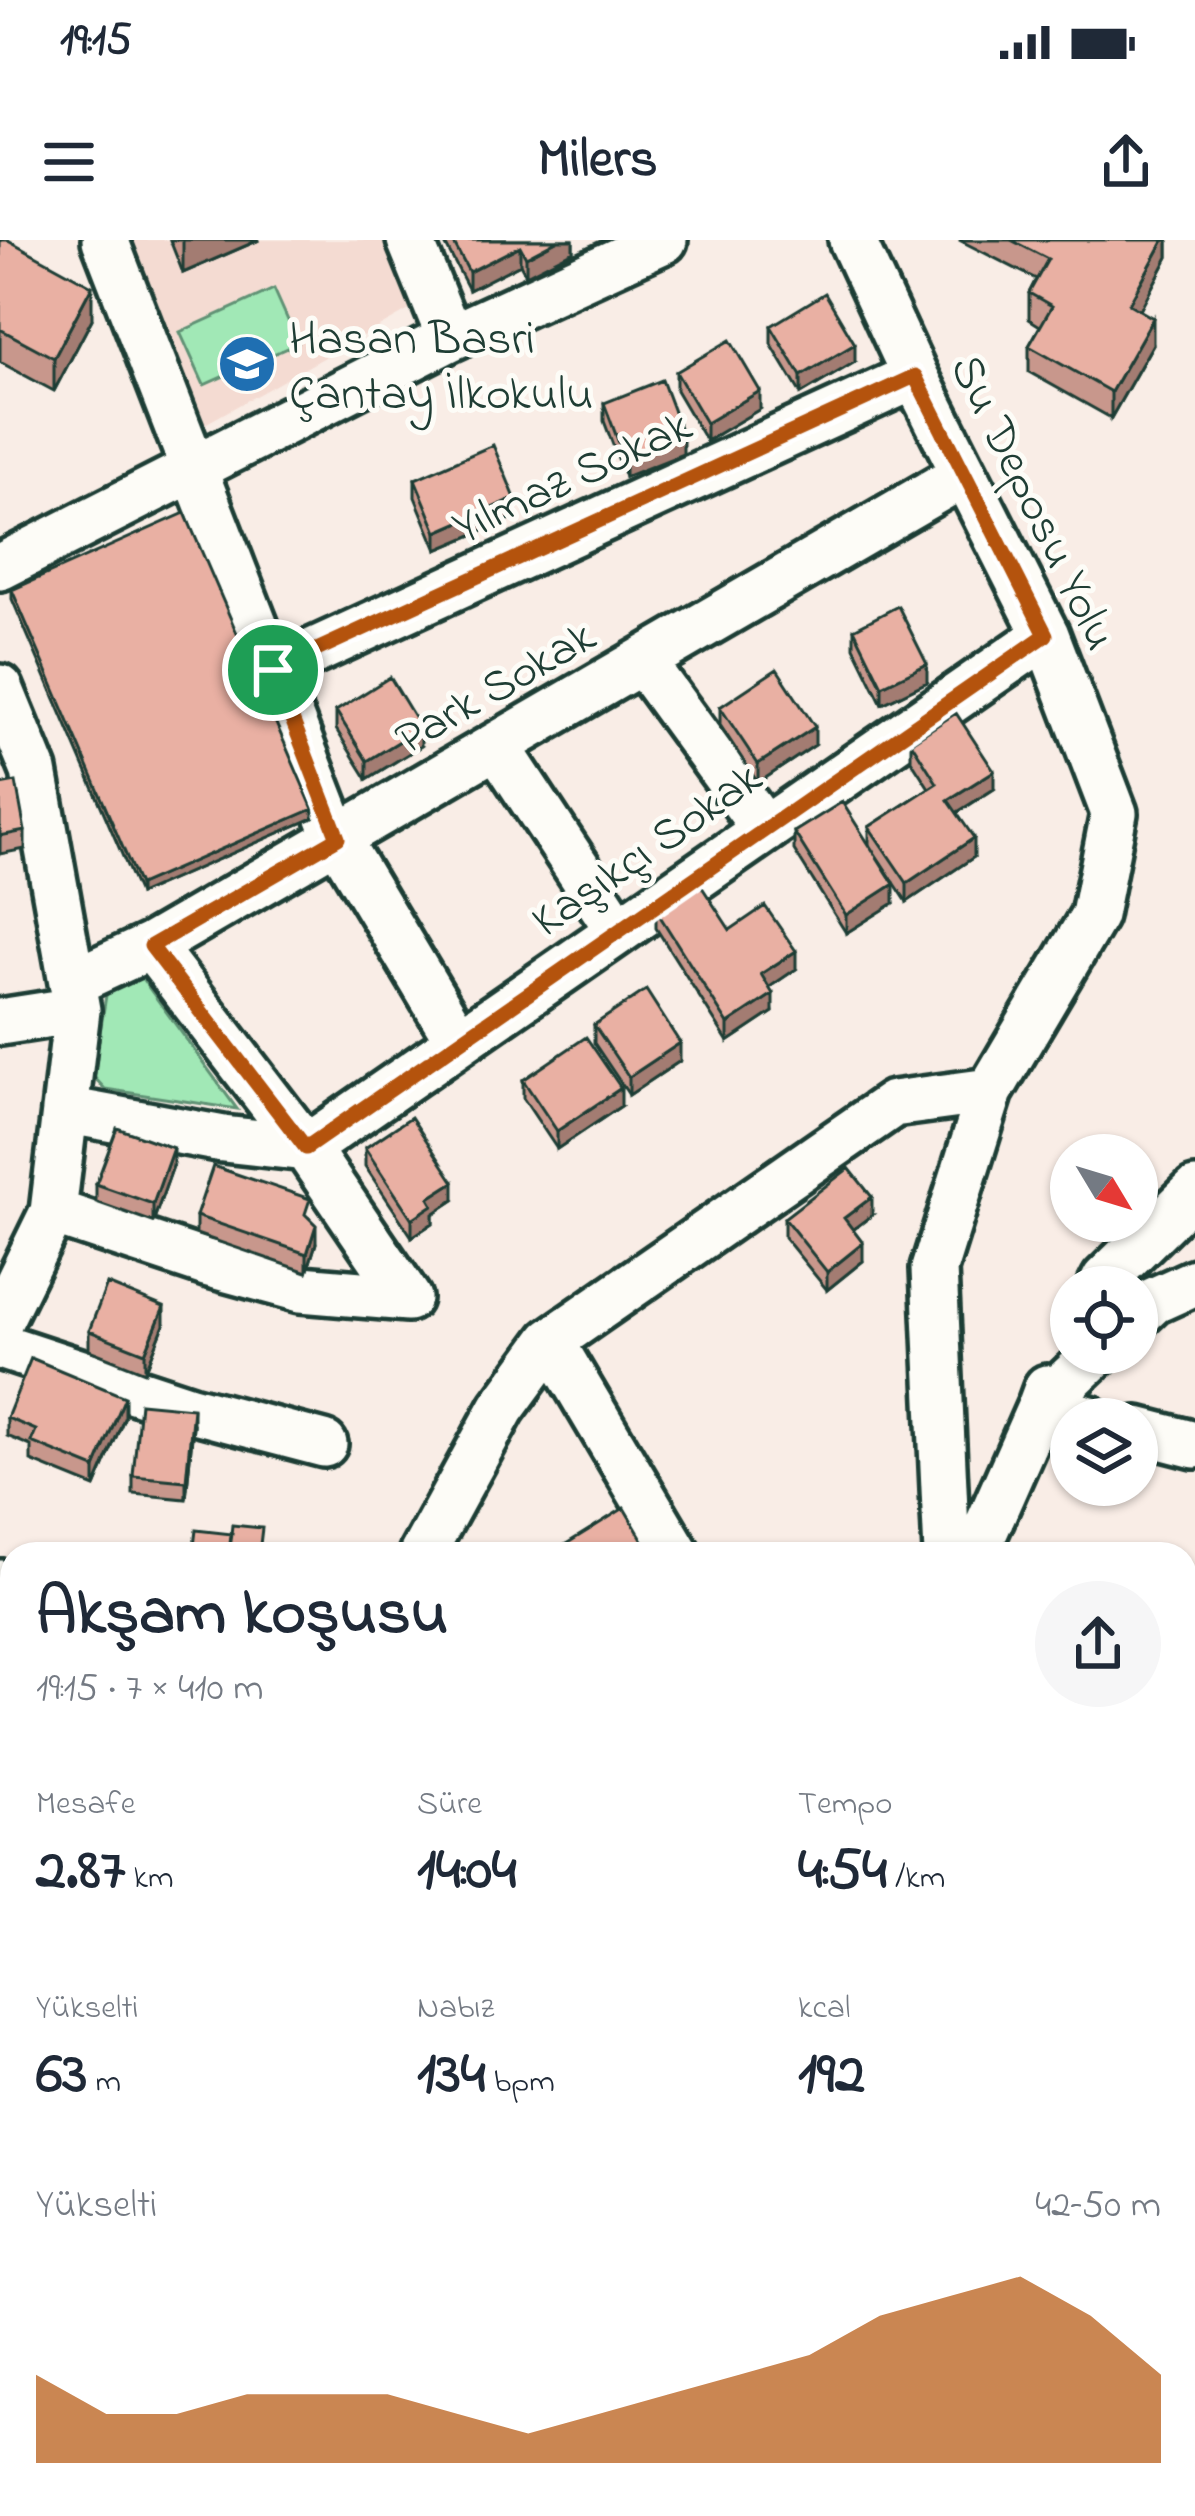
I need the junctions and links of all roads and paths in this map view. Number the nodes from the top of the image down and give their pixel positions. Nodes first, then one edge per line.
1 (105, 240) edge
2 (410, 240) edge
3 (664, 240) edge
4 (852, 240) edge
5 (450, 338) junction
6 (915, 376) junction
7 (193, 467) junction
8 (964, 474) junction
9 (0, 567) edge
10 (1046, 635) junction
11 (642, 661) junction
12 (273, 670) junction
13 (0, 688) edge
14 (497, 746) junction
15 (17, 776) edge
16 (765, 830) junction
17 (338, 838) junction
18 (619, 931) junction
19 (151, 946) junction
20 (75, 996) junction
21 (0, 1022) edge
22 (459, 1042) junction
23 (990, 1090) junction
24 (65, 1110) junction
25 (306, 1148) junction
26 (1195, 1191) edge
27 (53, 1212) junction
28 (1118, 1266) edge
29 (1195, 1282) edge
30 (1158, 1299) edge
31 (0, 1320) edge
32 (551, 1341) junction
33 (0, 1346) edge
34 (1052, 1374) edge
35 (1075, 1374) edge
36 (1040, 1407) junction
37 (1050, 1409) edge
38 (1158, 1435) edge
39 (325, 1444) dead end
40 (1195, 1444) edge
41 (429, 1542) edge
42 (670, 1542) edge
43 (946, 1542) edge
44 (980, 1542) edge

1 - 7 street
2 - 5 street
3 - 5 street
4 - 6 street, Su Deposu Yolu
5 - 7 street
6 - 8 street, Su Deposu Yolu
6 - 12 street, Yılmaz Sokak
7 - 9 street
7 - 12 street
8 - 10 street, Su Deposu Yolu
8 - 11 street, Park Sokak
10 - 16 street, Kaşıkçı Sokak
10 - 23 street, Su Deposu Yolu
11 - 14 street, Park Sokak
11 - 16 street
12 - 17 street
13 - 15 street
14 - 17 street, Park Sokak
14 - 18 street
15 - 20 street
16 - 18 street, Kaşıkçı Sokak
17 - 19 street, Park Sokak
17 - 22 street
18 - 22 street, Kaşıkçı Sokak
19 - 20 street, Park Sokak
19 - 25 street
20 - 21 street, Park Sokak
20 - 24 street
22 - 25 street, Kaşıkçı Sokak
23 - 32 street
23 - 43 street
24 - 25 street
24 - 27 street
25 - 27 street
26 - 28 street
27 - 31 street
29 - 30 street
32 - 41 street
32 - 42 street
33 - 39 street
34 - 36 street
35 - 36 street
36 - 37 street
36 - 44 street
38 - 40 street

